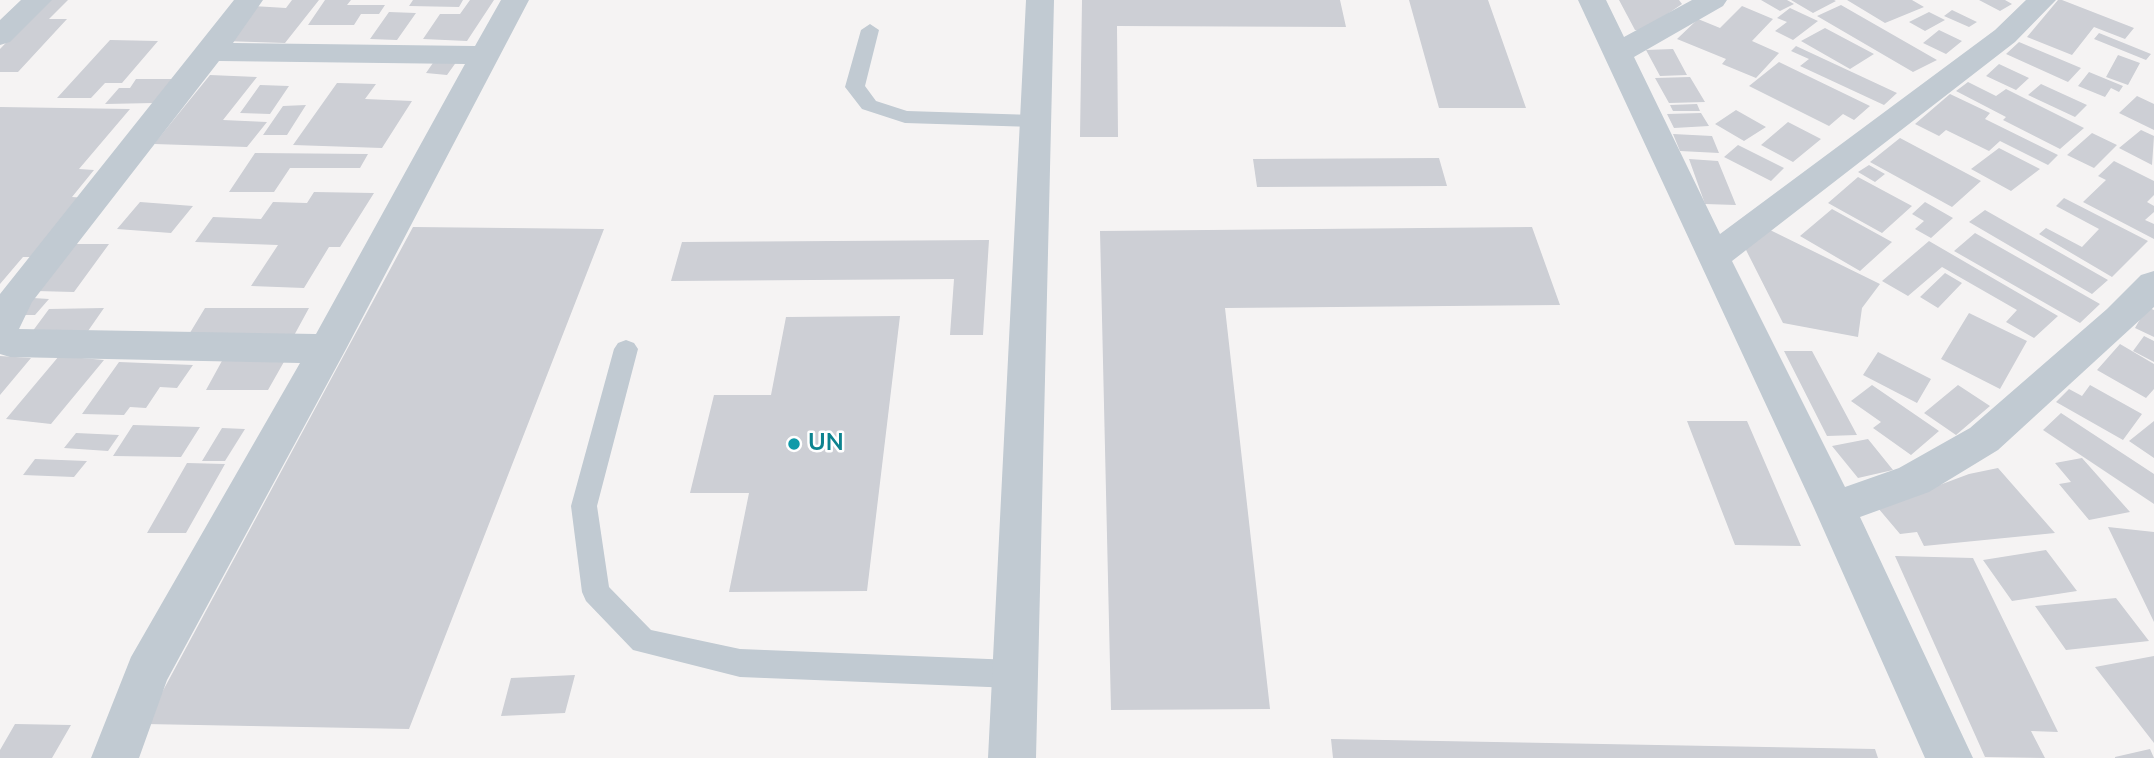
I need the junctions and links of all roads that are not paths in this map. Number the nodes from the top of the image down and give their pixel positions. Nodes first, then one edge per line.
1 (38, 0) edge
2 (249, 0) edge
3 (515, 0) edge
4 (1040, 0) edge
5 (1592, 0) edge
6 (1713, 0) edge
7 (2042, 0) edge
8 (870, 30) dead end
9 (0, 36) edge
10 (211, 52) junction
11 (1618, 53) junction
12 (487, 55) junction
13 (1034, 121) junction
14 (1713, 257) junction
15 (2154, 284) edge
16 (0, 330) edge
17 (327, 349) junction
18 (626, 349) dead end
19 (1835, 508) junction
20 (1013, 674) junction
21 (115, 758) edge
22 (1012, 758) edge
23 (1949, 758) edge

1 - 9 street
2 - 10 street
3 - 12 street
4 - 13 street
5 - 11 street
6 - 11 street
7 - 14 street
8 - 13 lane
10 - 12 street
10 - 16 street
11 - 14 street
12 - 17 street
13 - 20 street
14 - 19 street
15 - 19 street
16 - 17 street
17 - 21 street
18 - 20 lane
19 - 23 street
20 - 22 street

